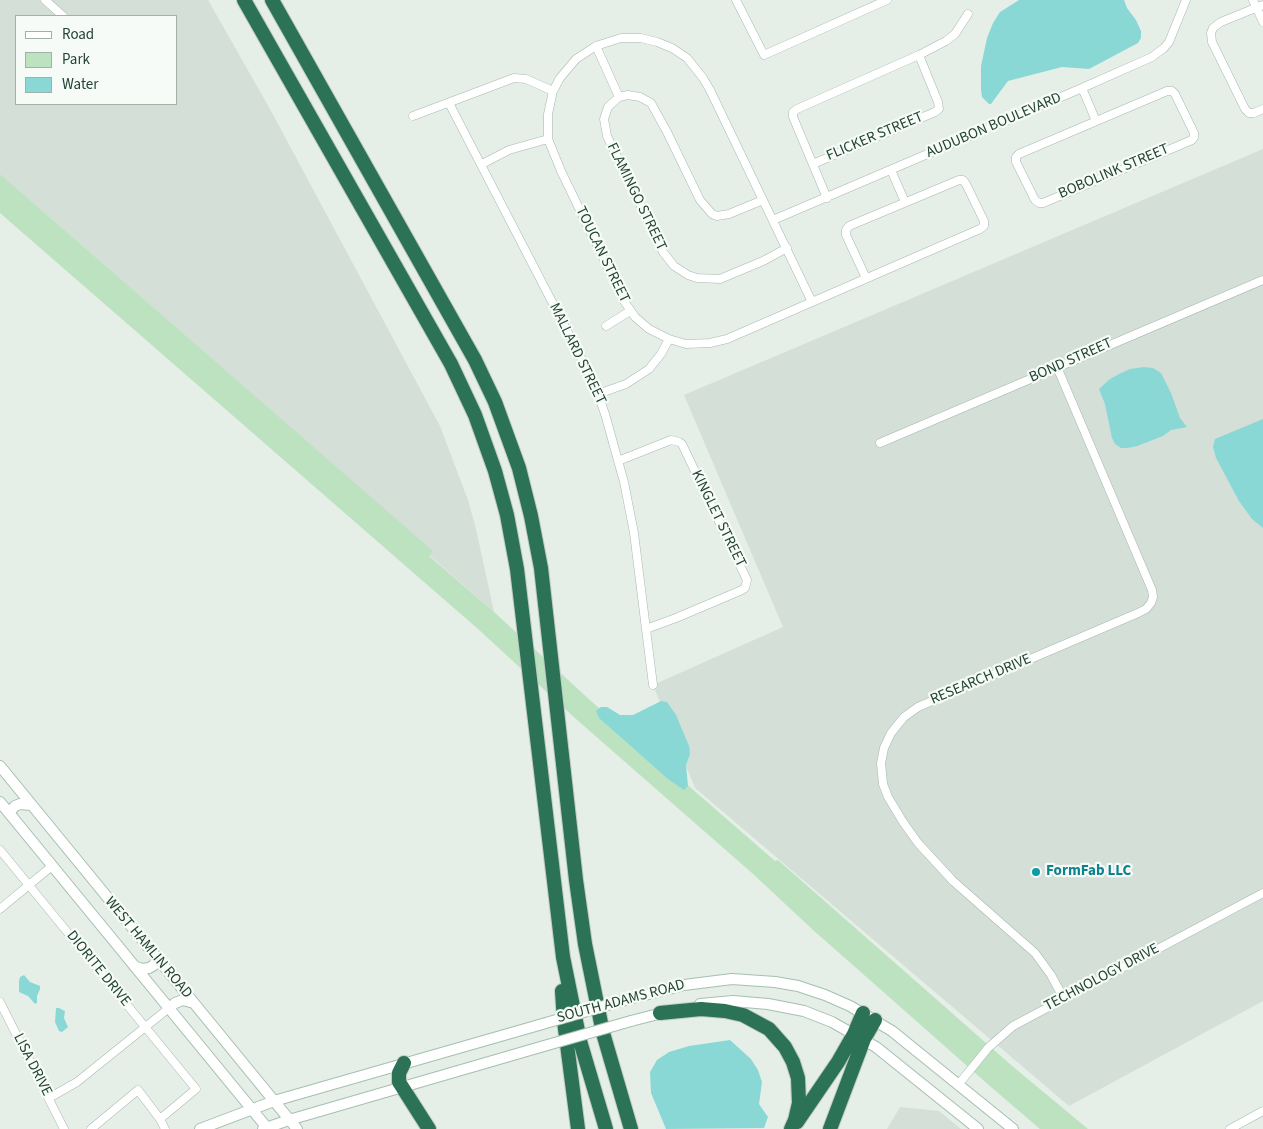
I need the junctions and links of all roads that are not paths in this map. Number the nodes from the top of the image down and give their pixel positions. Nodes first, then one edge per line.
1 (45, 0) edge
2 (239, 0) edge
3 (244, 0) edge
4 (272, 0) edge
5 (736, 0) edge
6 (887, 0) edge
7 (1186, 0) edge
8 (1257, 4) edge
9 (968, 14) dead end
10 (62, 15) edge
11 (1263, 22) edge
12 (596, 46) junction
13 (919, 55) junction
14 (280, 64) junction
15 (1082, 88) junction
16 (553, 91) junction
17 (619, 97) junction
18 (450, 103) junction
19 (1263, 109) edge
20 (413, 116) dead end
21 (1096, 121) junction
22 (548, 139) junction
23 (482, 164) junction
24 (813, 164) junction
25 (891, 170) junction
26 (828, 198) junction
27 (763, 200) junction
28 (905, 202) junction
29 (773, 220) junction
30 (787, 248) junction
31 (866, 278) junction
32 (1263, 280) edge
33 (812, 302) junction
34 (630, 311) junction
35 (606, 326) dead end
36 (668, 339) junction
37 (1057, 367) junction
38 (598, 394) junction
39 (880, 443) dead end
40 (618, 462) junction
41 (646, 629) junction
42 (652, 685) dead end
43 (0, 766) edge
44 (0, 802) edge
45 (31, 805) junction
46 (9, 813) junction
47 (0, 850) edge
48 (52, 866) junction
49 (29, 885) junction
50 (1263, 893) edge
51 (0, 909) edge
52 (559, 928) junction
53 (157, 958) junction
54 (134, 966) junction
55 (1064, 999) junction
56 (0, 1002) edge
57 (195, 1004) junction
58 (169, 1008) junction
59 (660, 1014) junction
60 (869, 1017) junction
61 (145, 1027) junction
62 (859, 1036) junction
63 (404, 1064) junction
64 (612, 1068) junction
65 (958, 1084) junction
66 (402, 1087) junction
67 (49, 1098) junction
68 (274, 1101) junction
69 (252, 1109) junction
70 (1263, 1111) edge
71 (160, 1118) junction
72 (289, 1120) junction
73 (266, 1128) edge
74 (64, 1129) edge
75 (91, 1129) edge
76 (165, 1129) edge
77 (200, 1129) edge
78 (297, 1129) edge
79 (429, 1129) edge
80 (578, 1129) edge
81 (606, 1129) edge
82 (630, 1129) edge
83 (640, 1129) edge
84 (792, 1129) edge
85 (830, 1129) edge
86 (978, 1129) edge
87 (1009, 1129) edge
88 (1230, 1129) edge

1 - 10 street
2 - 14 highway
3 - 14 highway
4 - 64 highway
5 - 6 street
7 - 15 street, AUDUBON BOULEVARD
8 - 11 street
8 - 19 street
9 - 13 street, FLICKER STREET
12 - 16 street, TOUCAN STREET
12 - 17 street
12 - 27 street, TOUCAN STREET
13 - 24 street, FLICKER STREET
13 - 24 street, FLICKER STREET
14 - 52 highway
15 - 21 street
15 - 25 street, AUDUBON BOULEVARD
16 - 18 street
16 - 22 street, TOUCAN STREET
17 - 27 street
17 - 30 street, FLAMINGO STREET
18 - 20 street
18 - 23 street, MALLARD STREET
21 - 21 street, BOBOLINK STREET
22 - 23 street
22 - 34 street, TOUCAN STREET
23 - 38 street, MALLARD STREET
24 - 26 street, FLICKER STREET
25 - 26 street, AUDUBON BOULEVARD
25 - 28 street
26 - 29 street, AUDUBON BOULEVARD
27 - 29 street, TOUCAN STREET
28 - 31 street
28 - 31 street
29 - 30 street, TOUCAN STREET
30 - 33 street, TOUCAN STREET
31 - 33 street
32 - 37 street, BOND STREET
33 - 36 street, TOUCAN STREET
34 - 35 street
34 - 36 street, TOUCAN STREET
36 - 38 street
37 - 39 street, BOND STREET
37 - 55 street, RESEARCH DRIVE
38 - 40 street, MALLARD STREET
40 - 41 street, MALLARD STREET
40 - 41 street, KINGLET STREET
41 - 42 street, MALLARD STREET
43 - 45 main road, WEST HAMLIN ROAD
44 - 46 main road, WEST HAMLIN ROAD
45 - 46 main road
45 - 53 main road, WEST HAMLIN ROAD
46 - 48 main road, WEST HAMLIN ROAD
47 - 49 street, DIORITE DRIVE
48 - 49 street
48 - 54 main road, WEST HAMLIN ROAD
49 - 51 street
49 - 61 street, DIORITE DRIVE
50 - 55 street, TECHNOLOGY DRIVE
52 - 80 highway
52 - 81 highway
53 - 54 main road
53 - 57 main road, WEST HAMLIN ROAD
54 - 58 main road, WEST HAMLIN ROAD
55 - 65 street, TECHNOLOGY DRIVE
56 - 67 street, LISA DRIVE
57 - 58 main road
57 - 68 main road, WEST HAMLIN ROAD
58 - 61 street
58 - 69 main road, WEST HAMLIN ROAD
59 - 62 main road, SOUTH ADAMS ROAD
59 - 66 main road, SOUTH ADAMS ROAD, bridge
59 - 84 highway
60 - 62 highway
60 - 63 main road, SOUTH ADAMS ROAD, bridge
60 - 65 main road, SOUTH ADAMS ROAD
61 - 67 street
61 - 71 street, DIORITE DRIVE
62 - 84 highway
62 - 85 highway
62 - 86 main road, SOUTH ADAMS ROAD
63 - 66 highway
63 - 68 main road, SOUTH ADAMS ROAD
64 - 82 highway
64 - 83 highway
65 - 87 main road, SOUTH ADAMS ROAD
66 - 72 main road, SOUTH ADAMS ROAD
66 - 79 highway
67 - 74 street, LISA DRIVE
68 - 69 main road, SOUTH ADAMS ROAD
68 - 72 main road, WEST HAMLIN ROAD
69 - 73 main road, WEST HAMLIN ROAD
69 - 77 main road, SOUTH ADAMS ROAD
70 - 88 street
71 - 75 street
71 - 76 street
72 - 73 main road, SOUTH ADAMS ROAD
72 - 78 main road, WEST HAMLIN ROAD

